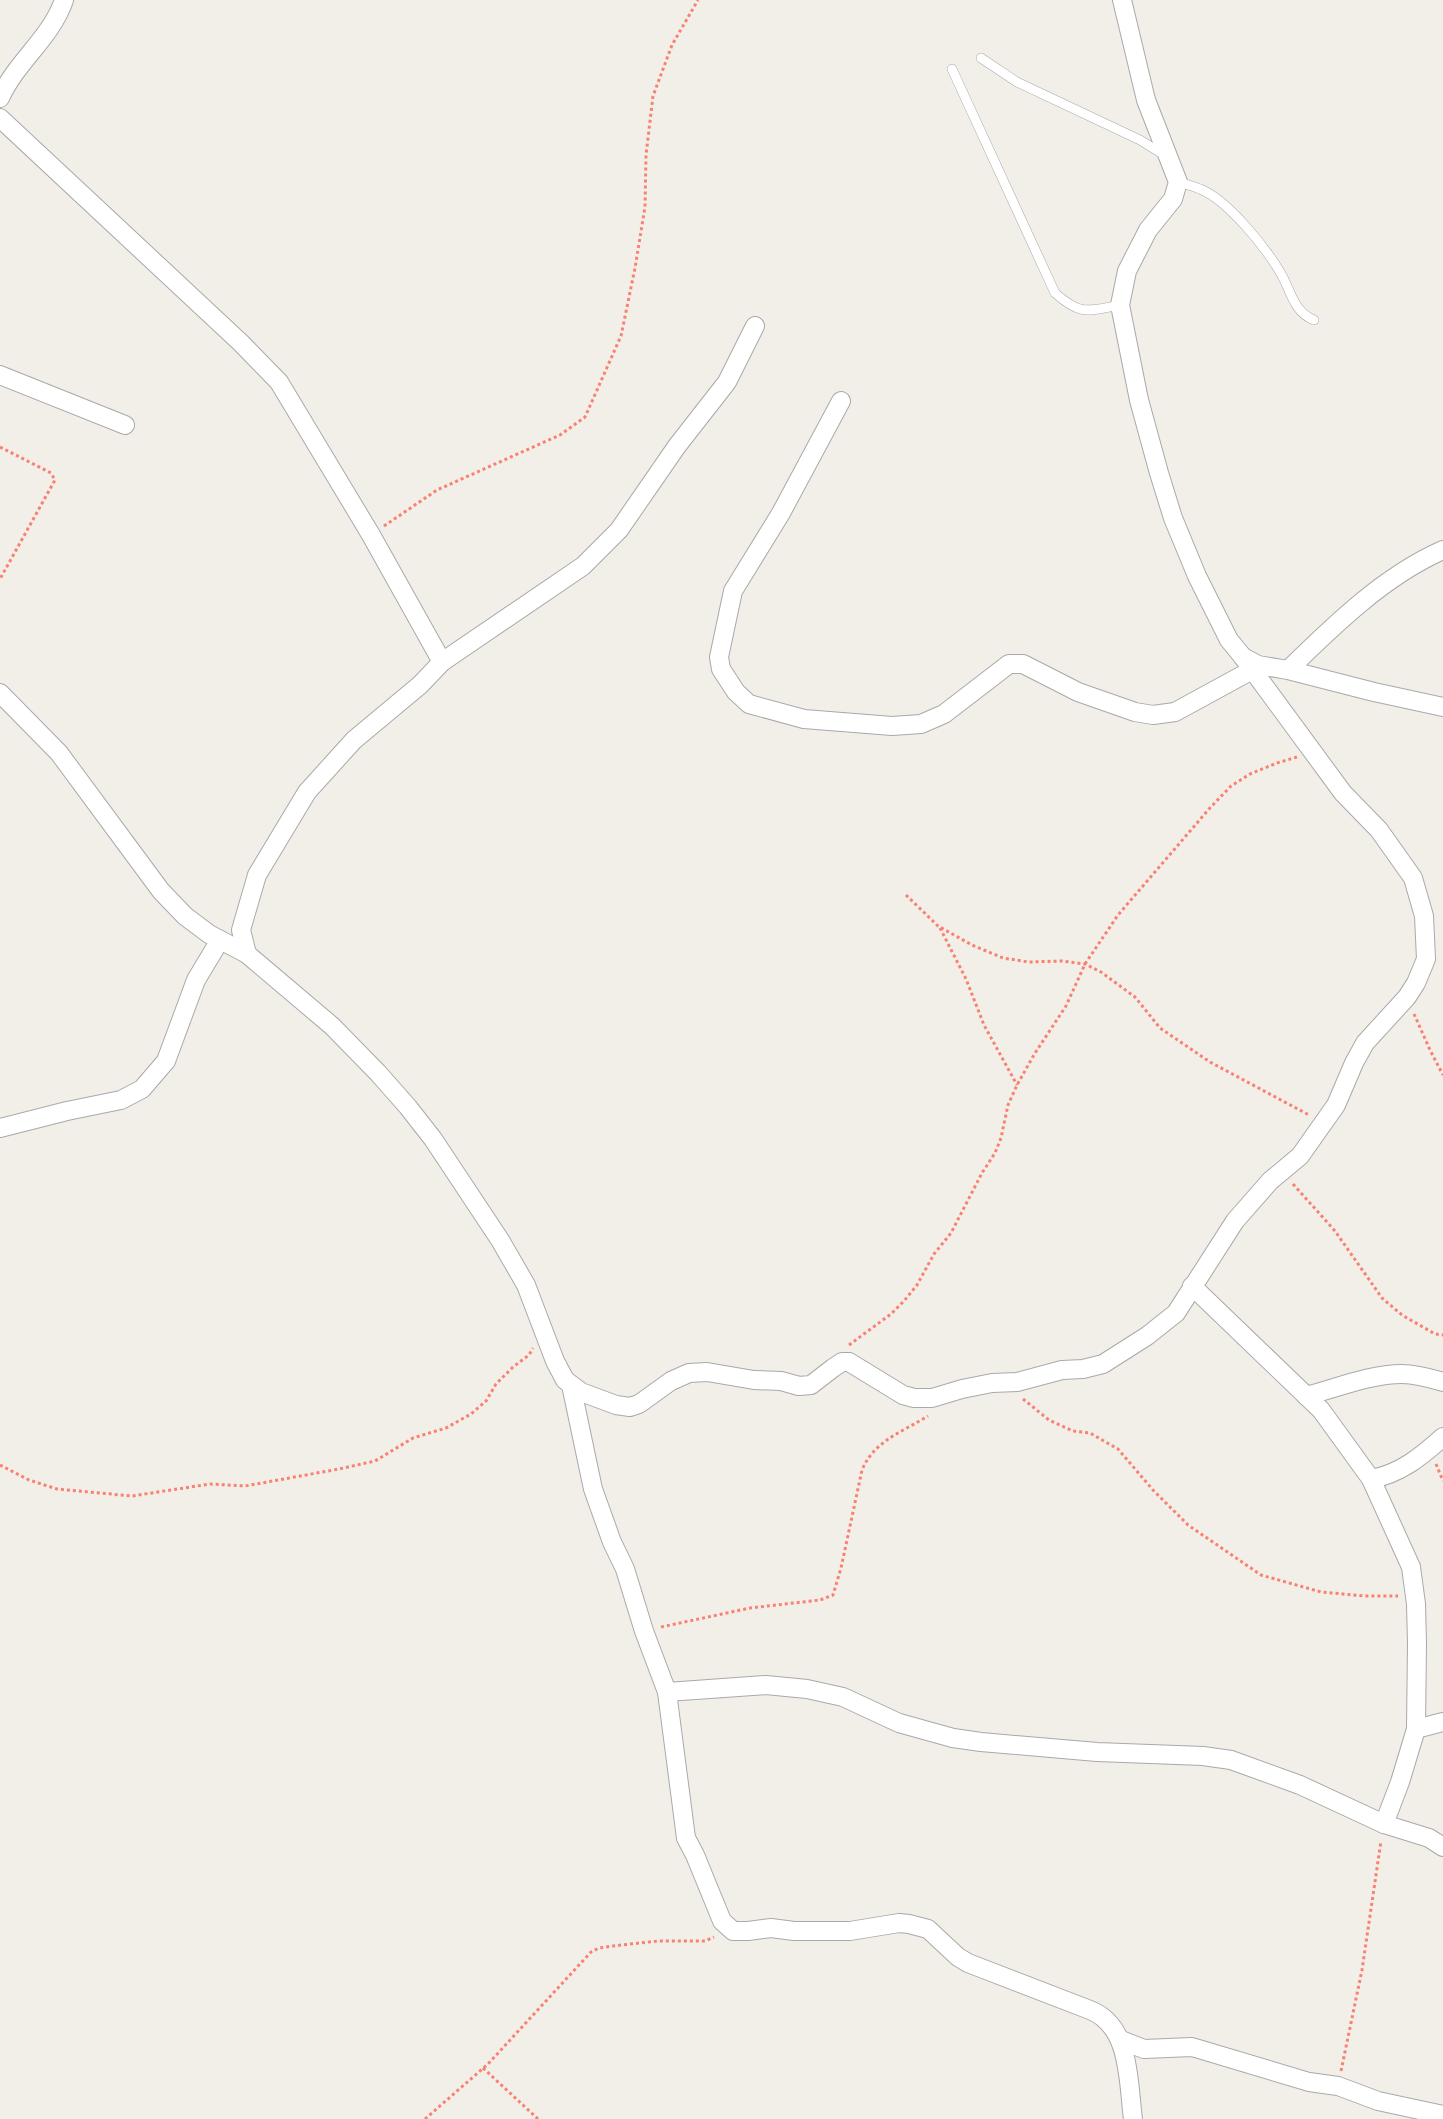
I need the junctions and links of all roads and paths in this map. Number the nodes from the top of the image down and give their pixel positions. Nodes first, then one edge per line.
1 (64, 0) edge
2 (698, 0) edge
3 (1122, 0) edge
4 (981, 58) dead end
5 (952, 69) dead end
6 (0, 98) edge
7 (0, 118) edge
8 (1170, 159) junction
9 (1178, 182) junction
10 (1120, 305) junction
11 (1314, 320) dead end
12 (755, 326) dead end
13 (0, 375) edge
14 (841, 402) dead end
15 (125, 425) dead end
16 (0, 447) edge
17 (371, 535) junction
18 (1443, 550) edge
19 (0, 579) edge
20 (442, 662) junction
21 (1248, 664) junction
22 (1288, 670) junction
23 (0, 693) edge
24 (1443, 706) edge
25 (1313, 753) junction
26 (906, 895) dead end
27 (938, 926) junction
28 (220, 940) junction
29 (247, 954) junction
30 (1085, 964) junction
31 (1407, 997) junction
32 (1443, 1075) edge
33 (1017, 1085) junction
34 (1324, 1123) junction
35 (0, 1128) edge
36 (1281, 1172) junction
37 (1192, 1286) junction
38 (543, 1331) junction
39 (1443, 1335) edge
40 (845, 1349) dead end
41 (1443, 1382) edge
42 (1003, 1383) junction
43 (571, 1385) junction
44 (1306, 1396) junction
45 (933, 1414) dead end
46 (1443, 1437) edge
47 (0, 1465) edge
48 (1371, 1479) junction
49 (1414, 1596) junction
50 (644, 1631) junction
51 (667, 1692) junction
52 (1443, 1722) edge
53 (1416, 1729) junction
54 (1384, 1824) junction
55 (1443, 1847) edge
56 (733, 1931) junction
57 (1121, 2040) junction
58 (483, 2068) junction
59 (1338, 2086) junction
60 (1443, 2115) edge
61 (424, 2119) edge
62 (538, 2119) edge
63 (1133, 2119) edge

1 - 6 street
2 - 17 path
3 - 8 street
4 - 8 lane
5 - 10 lane
7 - 17 street
8 - 9 street
9 - 10 street
9 - 11 lane
10 - 21 street
12 - 20 street
13 - 15 street
14 - 21 street
16 - 19 path
17 - 20 street
18 - 22 street
20 - 29 street
21 - 22 street
21 - 25 street
22 - 24 street
23 - 28 street
25 - 30 path
25 - 31 street
26 - 27 path
27 - 30 path
27 - 33 path
28 - 29 street
28 - 35 street
29 - 38 street
30 - 33 path
30 - 34 path
31 - 32 path
31 - 34 street
33 - 40 path
34 - 36 street
36 - 37 street
36 - 39 path
37 - 42 street
37 - 44 street
38 - 43 street
38 - 47 path
41 - 44 street
42 - 43 street
42 - 49 path
43 - 50 street
44 - 48 street
45 - 50 path
46 - 48 street
48 - 49 street
49 - 53 street
50 - 51 street
51 - 54 street
51 - 56 street
52 - 53 street
53 - 54 street
54 - 55 street
54 - 59 path
56 - 57 street
56 - 58 path
57 - 59 street
57 - 63 street
58 - 61 path
58 - 62 path
59 - 60 street

